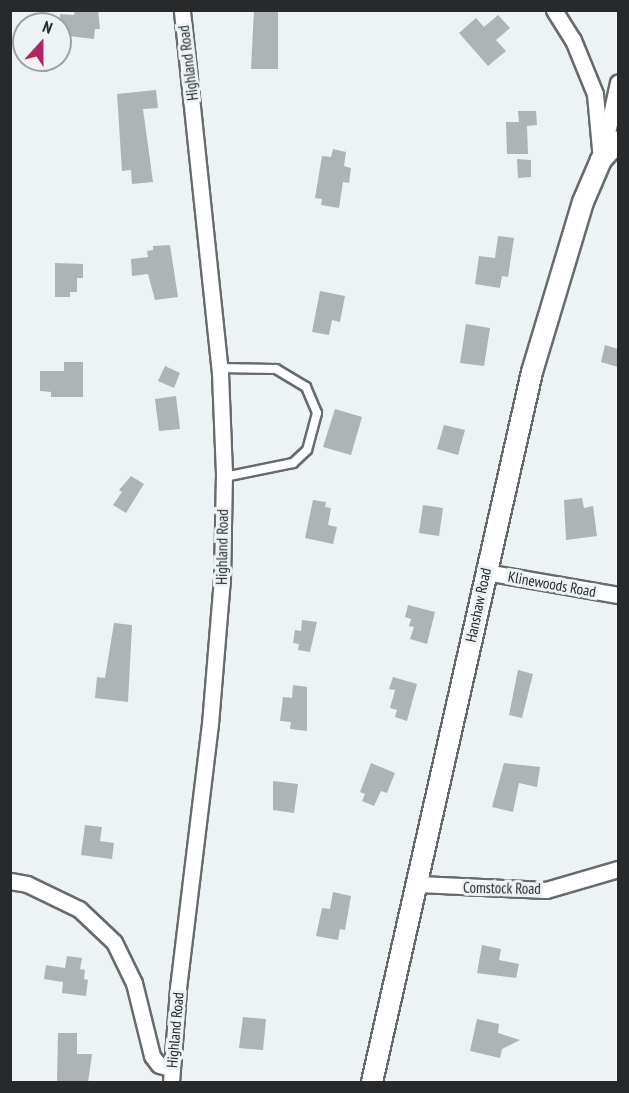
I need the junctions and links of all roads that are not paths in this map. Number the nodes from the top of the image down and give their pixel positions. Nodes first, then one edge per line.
1 (182, 10) edge
2 (554, 10) edge
3 (618, 82) edge
4 (618, 141) edge
5 (601, 160) junction
6 (219, 368) junction
7 (224, 477) junction
8 (485, 572) junction
9 (618, 595) edge
10 (618, 869) edge
11 (10, 873) edge
12 (10, 881) edge
13 (27, 884) junction
14 (419, 884) junction
15 (171, 1076) edge
16 (372, 1083) edge

1 - 6 street, Highland Road
2 - 5 street
3 - 5 street
4 - 5 street, Hanshaw Road
5 - 8 street, Hanshaw Road
6 - 7 street, Highland Road
6 - 7 lane
7 - 15 street, Highland Road
8 - 9 street, Klinewoods Road
8 - 14 street, Hanshaw Road
10 - 14 street, Comstock Road
11 - 13 street
12 - 13 street
13 - 15 street
14 - 16 street, Hanshaw Road

